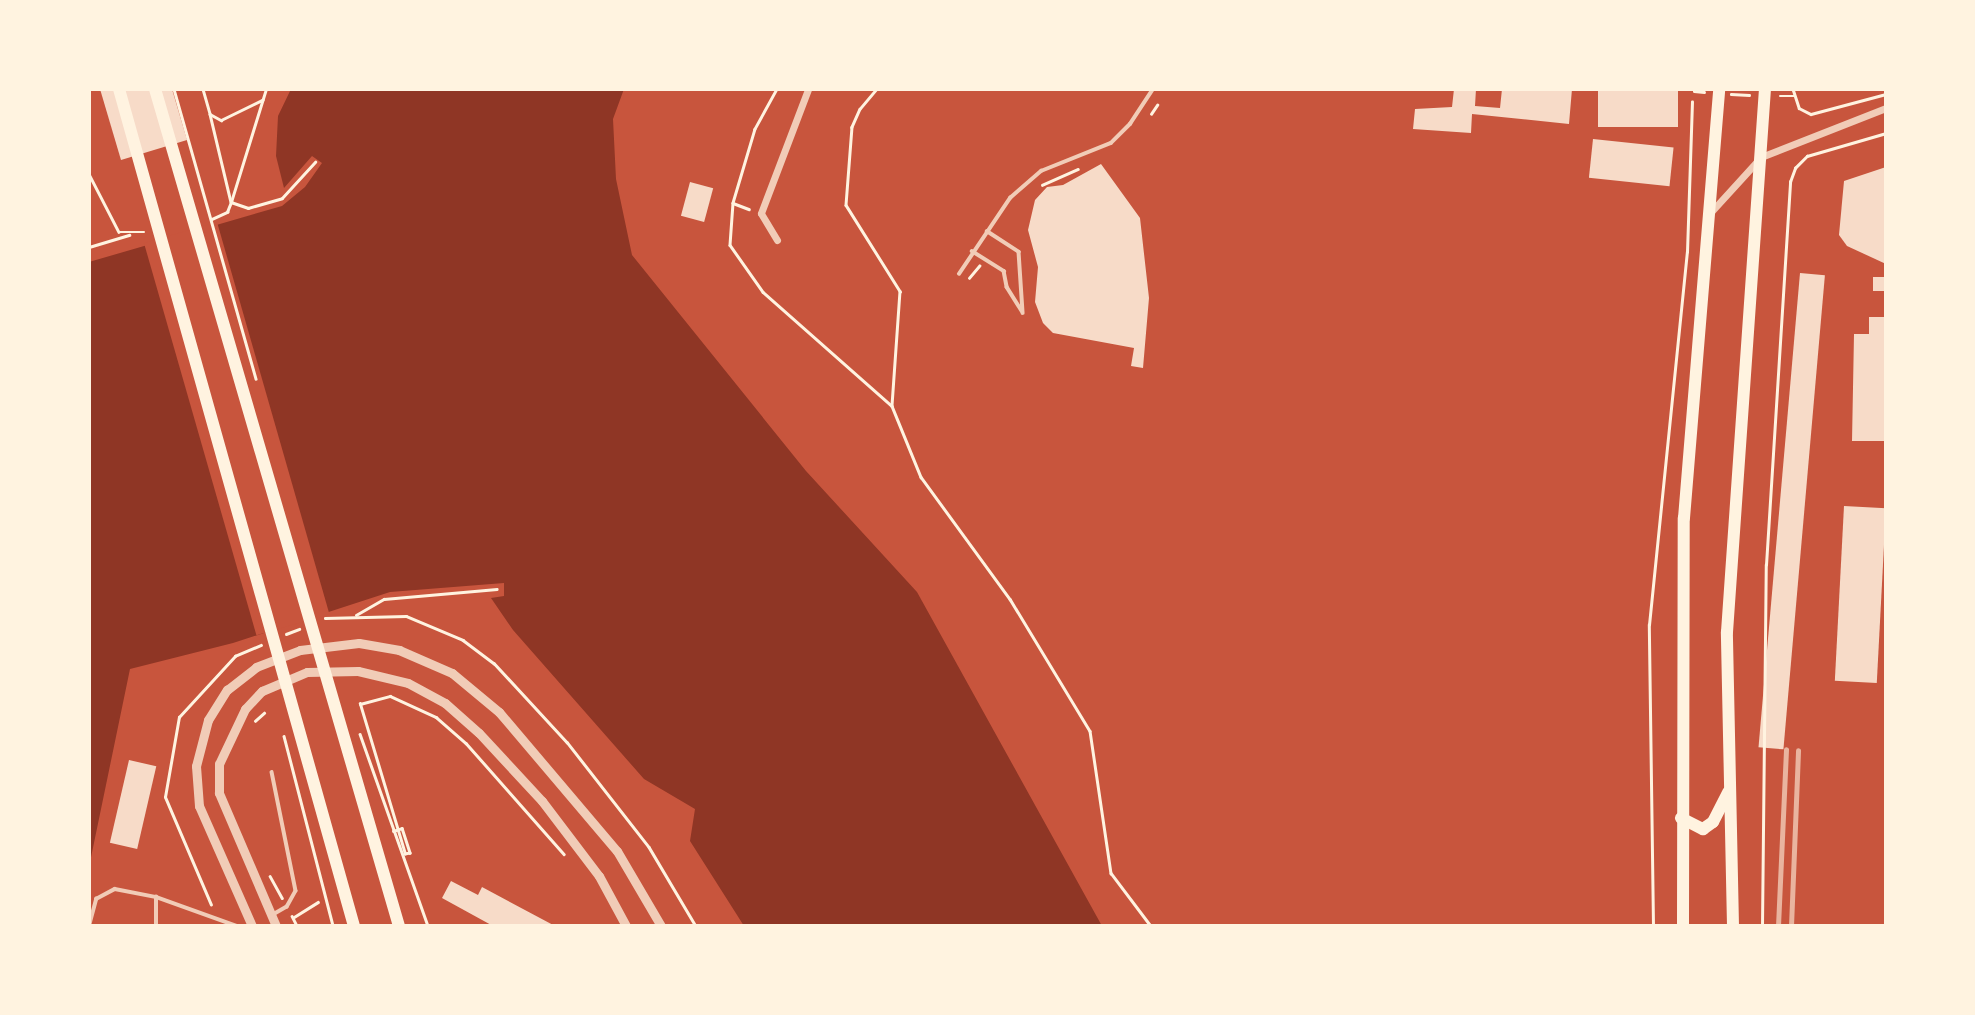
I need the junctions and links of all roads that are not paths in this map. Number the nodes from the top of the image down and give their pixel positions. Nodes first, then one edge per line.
1 (119, 89) edge
2 (155, 89) edge
3 (808, 89) edge
4 (1153, 89) edge
5 (1718, 91) edge
6 (1765, 93) edge
7 (1886, 108) edge
8 (1760, 157) junction
9 (1709, 214) junction
10 (986, 231) junction
11 (777, 240) dead end
12 (972, 251) junction
13 (959, 274) road end
14 (272, 772) dead end
15 (1730, 789) junction
16 (1681, 818) junction
17 (156, 897) junction
18 (274, 921) edge
19 (89, 926) edge
20 (156, 926) edge
21 (237, 926) edge
22 (252, 926) edge
23 (354, 926) edge
24 (399, 926) edge
25 (626, 926) edge
26 (661, 926) edge
27 (1683, 926) edge
28 (1733, 926) edge

1 - 23 main road
2 - 24 main road
3 - 11 street
4 - 10 lane
5 - 9 main road
6 - 8 main road
7 - 8 street
8 - 9 street
8 - 15 main road
9 - 16 main road
10 - 12 lane
10 - 12 lane
12 - 13 lane
14 - 18 lane
15 - 16 main road
15 - 28 main road
16 - 27 main road
17 - 19 lane
17 - 20 lane
17 - 21 lane
18 - 25 street
22 - 26 street

